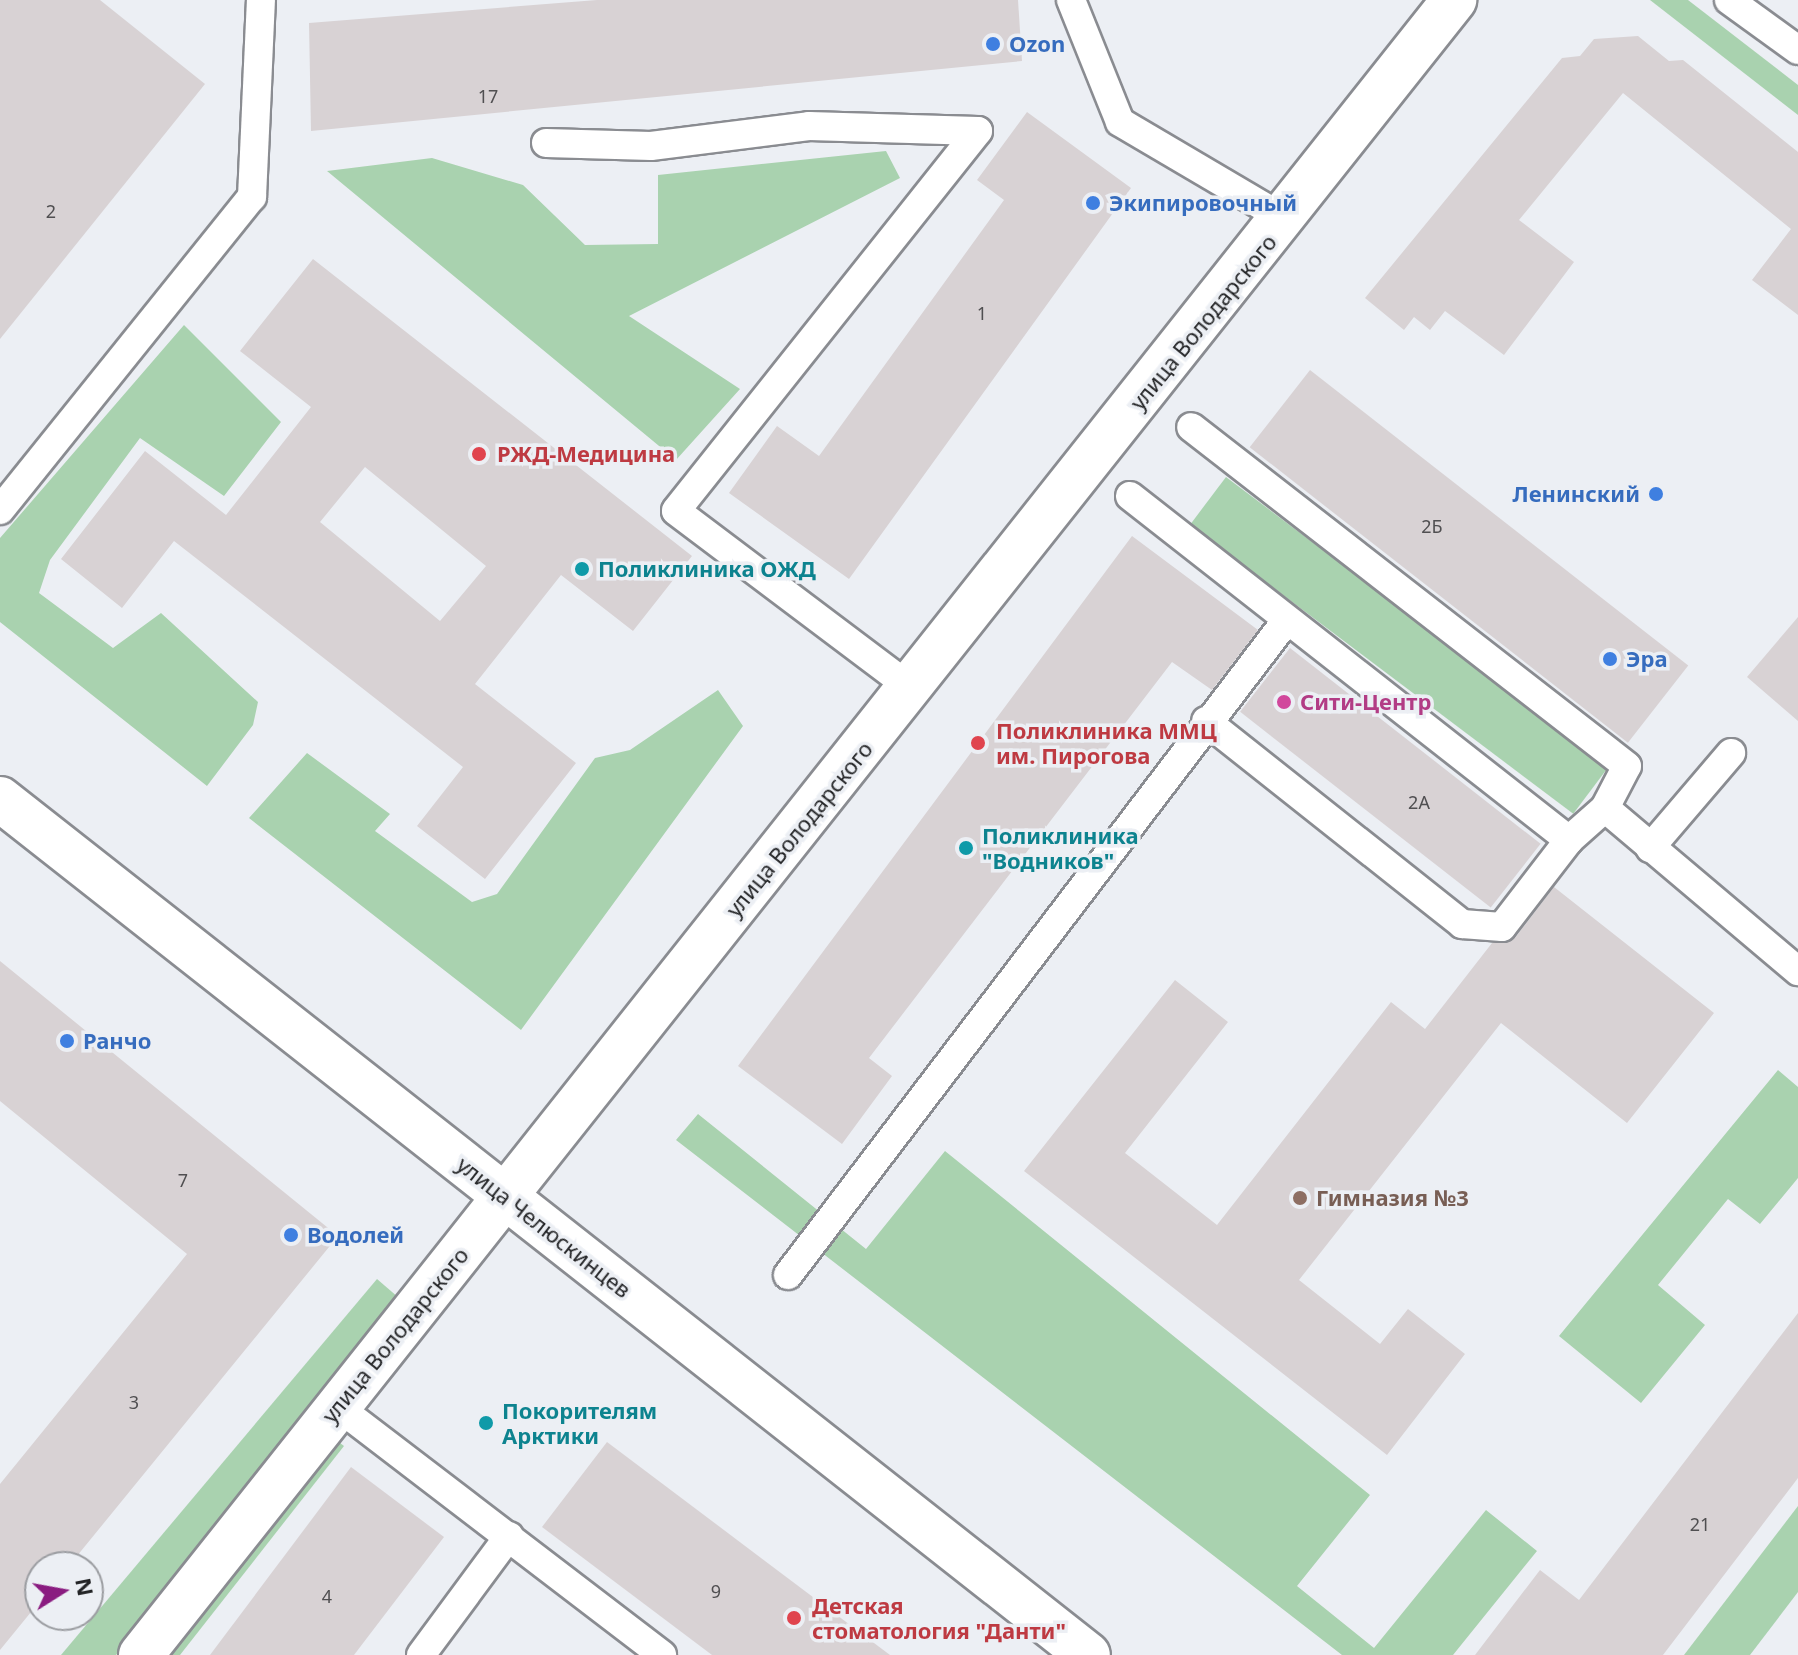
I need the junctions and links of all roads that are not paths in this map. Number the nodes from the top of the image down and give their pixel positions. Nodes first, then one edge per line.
1 (261, 0) edge
2 (1071, 0) edge
3 (1454, 0) edge
4 (1729, 0) edge
5 (1798, 50) edge
6 (546, 143) dead end
7 (1285, 219) junction
8 (1191, 427) dead end
9 (1130, 496) dead end
10 (0, 510) edge
11 (1286, 621) junction
12 (911, 688) junction
13 (1206, 721) junction
14 (1731, 753) dead end
15 (0, 799) edge
16 (1605, 808) junction
17 (1569, 840) junction
18 (1650, 848) junction
19 (1798, 971) edge
20 (505, 1197) junction
21 (788, 1275) dead end
22 (338, 1407) junction
23 (509, 1536) junction
24 (141, 1655) edge
25 (421, 1655) edge
26 (662, 1655) edge
27 (1088, 1655) edge

1 - 10 lane
2 - 7 lane
3 - 7 street, улица Володарского
4 - 5 lane
6 - 12 lane
7 - 12 street, улица Володарского
8 - 16 lane
9 - 11 lane
11 - 13 lane
11 - 17 lane
12 - 20 street, улица Володарского
13 - 17 lane
13 - 21 lane
14 - 18 lane
15 - 20 street, улица Челюскинцев
16 - 17 lane
16 - 18 lane
18 - 19 lane
20 - 22 street, улица Володарского
20 - 27 street, улица Челюскинцев
22 - 23 lane
22 - 24 street, улица Володарского
23 - 25 lane
23 - 26 lane

